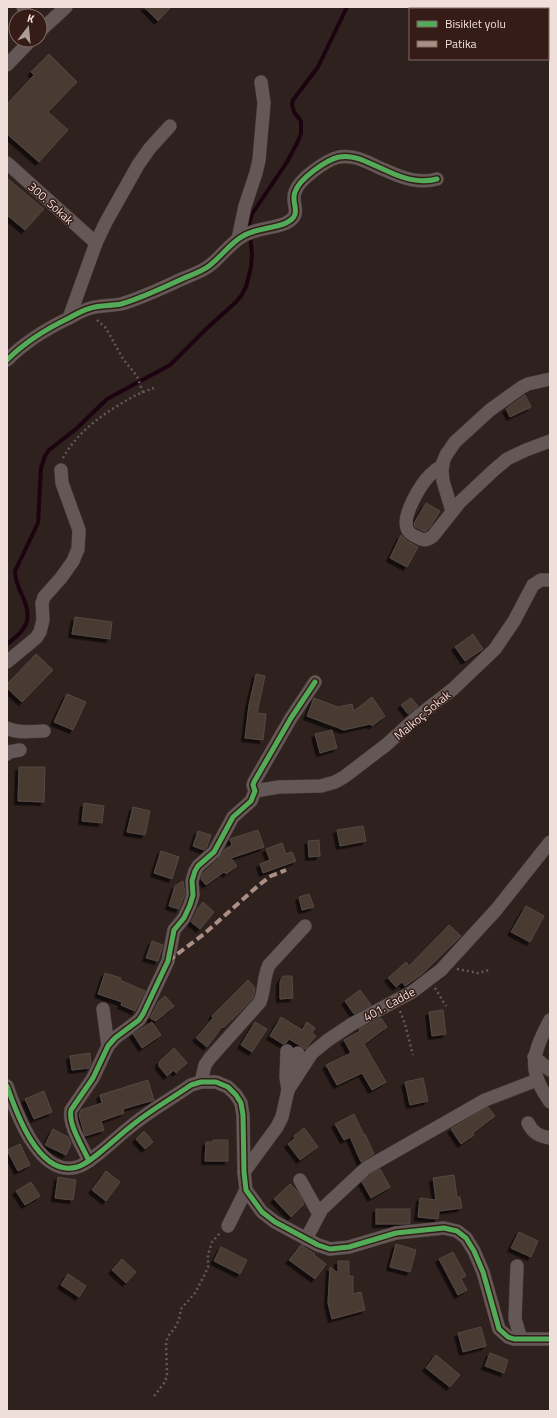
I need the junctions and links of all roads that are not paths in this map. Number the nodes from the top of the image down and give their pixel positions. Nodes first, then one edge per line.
1 (66, 7) edge
2 (48, 24) edge
3 (23, 48) edge
4 (7, 65) edge
5 (262, 82) dead end
6 (170, 126) dead end
7 (7, 163) edge
8 (437, 180) dead end
9 (247, 234) junction
10 (96, 243) junction
11 (69, 318) junction
12 (7, 360) edge
13 (550, 379) edge
14 (550, 441) edge
15 (443, 465) junction
16 (61, 470) road end
17 (452, 511) junction
18 (550, 580) edge
19 (7, 662) edge
20 (315, 682) dead end
21 (7, 728) edge
22 (44, 731) dead end
23 (20, 750) dead end
24 (7, 754) edge
25 (254, 791) junction
26 (550, 842) edge
27 (305, 926) dead end
28 (102, 1009) dead end
29 (550, 1020) edge
30 (108, 1046) junction
31 (534, 1057) junction
32 (550, 1070) edge
33 (298, 1073) junction
34 (537, 1080) junction
35 (201, 1082) junction
36 (7, 1086) edge
37 (288, 1090) junction
38 (550, 1102) edge
39 (528, 1123) dead end
40 (550, 1138) edge
41 (89, 1161) junction
42 (244, 1172) junction
43 (300, 1180) dead end
44 (246, 1190) junction
45 (319, 1214) junction
46 (228, 1226) road end
47 (306, 1239) junction
48 (517, 1266) dead end
49 (521, 1339) junction
50 (550, 1339) edge

1 - 2 street
3 - 4 street
5 - 9 street
6 - 10 street
7 - 10 street, 300. Sokak
8 - 9 street
9 - 11 street
10 - 11 street
11 - 12 street
13 - 15 street
14 - 17 street
15 - 17 street
15 - 17 street
16 - 19 street
18 - 25 street, Malkoç Sokak
20 - 25 street
21 - 22 street
23 - 24 street
25 - 30 street
26 - 33 street, 401. Cadde
27 - 35 street
28 - 30 street
29 - 31 street
30 - 41 street
31 - 32 street
31 - 34 street
33 - 37 street, 401. Cadde
33 - 37 street
34 - 38 street
34 - 45 street
35 - 41 street
35 - 42 street
36 - 41 street
37 - 42 street, 401. Cadde
39 - 40 street
42 - 44 street
43 - 45 street
44 - 46 street
44 - 47 street
45 - 47 street
47 - 49 street
48 - 49 street
49 - 50 street

